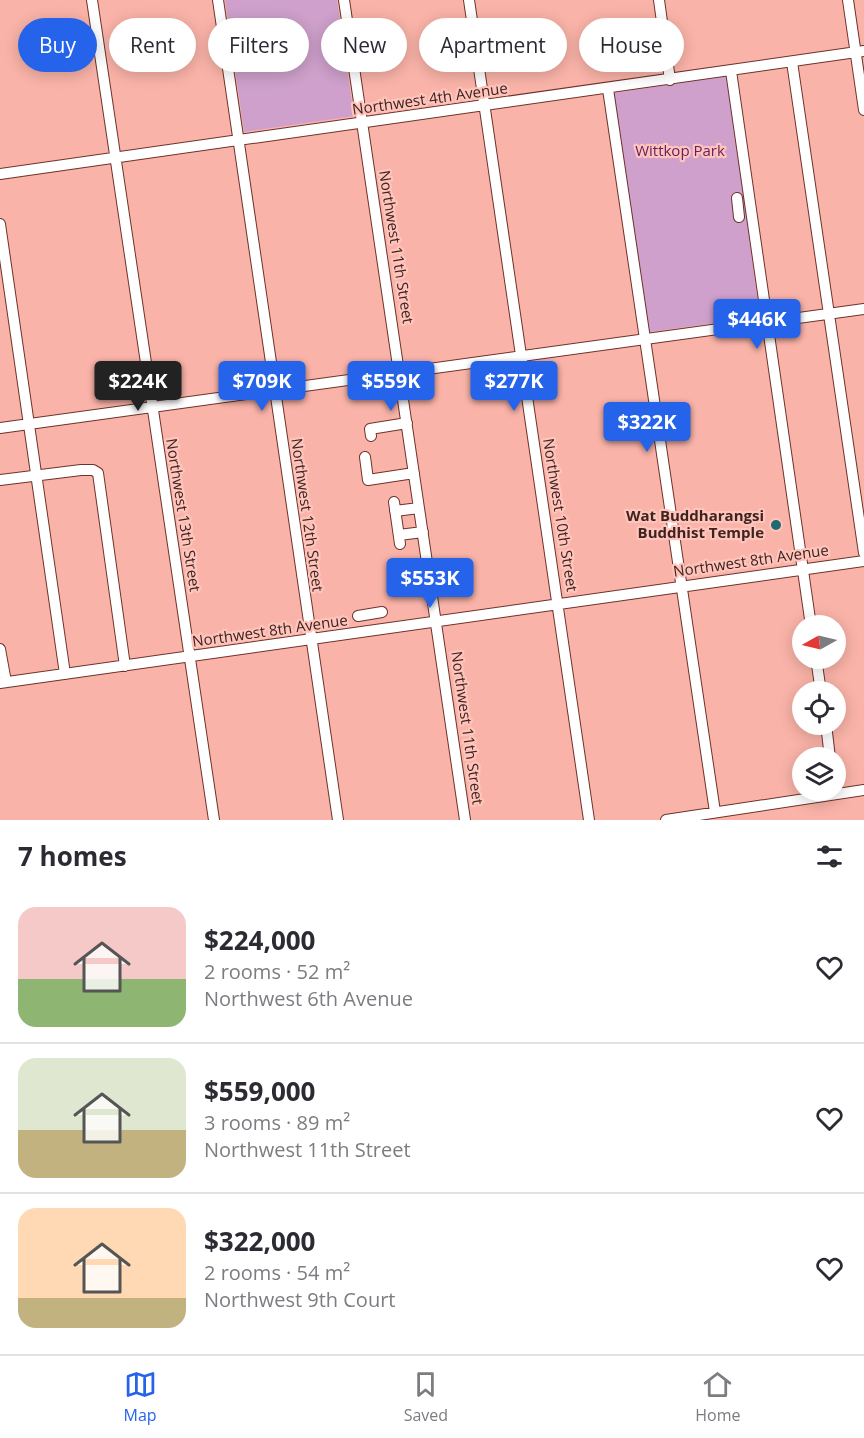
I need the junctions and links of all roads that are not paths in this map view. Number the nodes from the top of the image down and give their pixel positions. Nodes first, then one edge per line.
1 (92, 0) edge
2 (218, 0) edge
3 (344, 0) edge
4 (469, 0) edge
5 (658, 0) edge
6 (848, 0) edge
7 (860, 52) edge
8 (792, 62) junction
9 (731, 71) junction
10 (670, 80) junction
11 (608, 89) junction
12 (485, 106) junction
13 (864, 110) edge
14 (362, 123) junction
15 (238, 140) junction
16 (115, 157) junction
17 (0, 174) edge
18 (737, 198) dead end
19 (751, 209) junction
20 (0, 224) edge
21 (864, 309) edge
22 (829, 314) junction
23 (767, 322) junction
24 (645, 339) junction
25 (520, 356) junction
26 (399, 374) junction
27 (274, 391) junction
28 (152, 407) junction
29 (407, 423) junction
30 (29, 424) junction
31 (0, 428) edge
32 (371, 436) dead end
33 (365, 457) dead end
34 (414, 473) junction
35 (36, 475) junction
36 (0, 480) edge
37 (419, 508) junction
38 (423, 532) junction
39 (864, 553) edge
40 (864, 561) edge
41 (803, 569) junction
42 (681, 586) junction
43 (558, 604) junction
44 (382, 612) dead end
45 (809, 615) edge
46 (436, 622) junction
47 (372, 631) junction
48 (310, 640) junction
49 (0, 649) edge
50 (190, 657) junction
51 (125, 666) junction
52 (65, 674) junction
53 (3, 683) edge
54 (864, 789) edge
55 (846, 791) edge
56 (792, 799) edge
57 (715, 812) junction
58 (214, 820) edge
59 (338, 820) edge
60 (465, 820) edge
61 (589, 820) edge
62 (666, 820) edge

1 - 16 street, Northwest 13th Street
2 - 15 street, Northwest 12th Street
3 - 14 street, Northwest 11th Street
4 - 12 street, Northwest 10th Street
5 - 10 street
6 - 7 street
7 - 8 street, Northwest 4th Avenue
7 - 13 street
8 - 9 street, Northwest 4th Avenue
8 - 22 street
9 - 10 street, Northwest 4th Avenue
9 - 19 street
10 - 11 street, Northwest 4th Avenue
11 - 12 street, Northwest 4th Avenue
11 - 24 street
12 - 14 street, Northwest 4th Avenue
12 - 25 street, Northwest 10th Street
14 - 15 street, Northwest 4th Avenue
14 - 26 street, Northwest 11th Street
15 - 16 street, Northwest 4th Avenue
15 - 27 street, Northwest 12th Street
16 - 17 street, Northwest 4th Avenue
16 - 28 street, Northwest 13th Street
18 - 19 street
19 - 23 street
20 - 30 street
21 - 22 street
22 - 23 street
22 - 39 street
23 - 24 street
23 - 41 street
24 - 25 street
24 - 42 street
25 - 26 street
25 - 43 street, Northwest 10th Street
26 - 27 street
26 - 29 street, Northwest 11th Street
27 - 28 street
27 - 48 street, Northwest 12th Street
28 - 30 street
28 - 50 street, Northwest 13th Street
29 - 32 street
29 - 34 street, Northwest 11th Street
30 - 31 street
30 - 35 street
33 - 34 street
34 - 37 street, Northwest 11th Street
35 - 36 street
35 - 51 street
35 - 52 street
37 - 38 street, Northwest 11th Street
37 - 38 street
38 - 46 street, Northwest 11th Street
40 - 41 street, Northwest 8th Avenue
41 - 42 street, Northwest 8th Avenue
41 - 45 street
42 - 43 street, Northwest 8th Avenue
42 - 57 street
43 - 46 street, Northwest 8th Avenue
43 - 61 street, Northwest 10th Street
44 - 47 street
46 - 47 street, Northwest 8th Avenue
46 - 60 street, Northwest 11th Street
47 - 48 street, Northwest 8th Avenue
48 - 50 street, Northwest 8th Avenue
48 - 59 street, Northwest 12th Street
49 - 53 street
50 - 51 street, Northwest 8th Avenue
50 - 58 street, Northwest 13th Street
51 - 52 street, Northwest 8th Avenue
52 - 53 street, Northwest 8th Avenue
54 - 55 street
56 - 57 street
57 - 62 street

